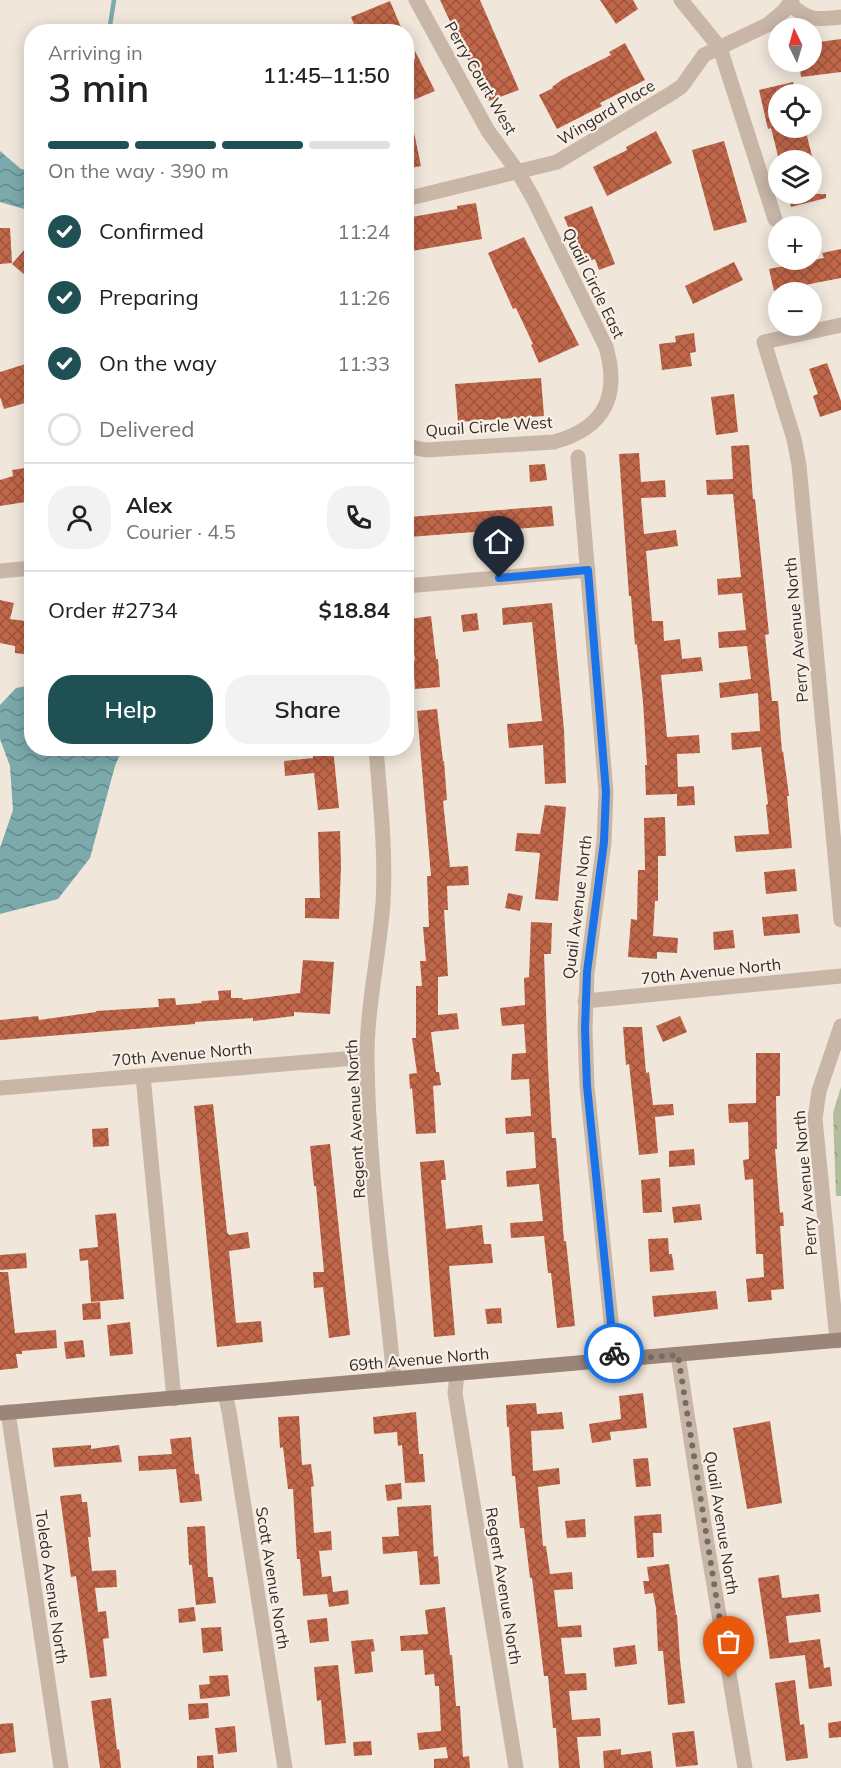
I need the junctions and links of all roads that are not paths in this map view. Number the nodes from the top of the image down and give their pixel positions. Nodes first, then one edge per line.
1 (417, 0) edge
2 (681, 0) edge
3 (791, 2) edge
4 (841, 17) edge
5 (720, 48) junction
6 (518, 172) junction
7 (414, 197) edge
8 (774, 216) edge
9 (841, 325) edge
10 (600, 413) joint
11 (414, 448) edge
12 (578, 457) dead end
13 (24, 569) edge
14 (588, 570) junction
15 (0, 572) edge
16 (414, 585) edge
17 (377, 756) edge
18 (841, 920) edge
19 (841, 976) edge
20 (585, 1001) junction
21 (841, 1026) edge
22 (368, 1057) junction
23 (143, 1076) junction
24 (0, 1088) edge
25 (839, 1341) edge
26 (678, 1355) junction
27 (615, 1360) junction
28 (456, 1374) junction
29 (394, 1379) junction
30 (225, 1394) junction
31 (174, 1399) junction
32 (4, 1413) edge
33 (61, 1768) edge
34 (285, 1768) edge
35 (516, 1768) edge
36 (745, 1768) edge

1 - 6 street, Perry Court West
2 - 5 street
3 - 4 street
3 - 5 street, Wingard Place
5 - 6 street, Wingard Place
5 - 8 street
6 - 7 street, Wingard Place
6 - 10 street, Quail Circle East
9 - 18 street, Perry Avenue North
10 - 11 street, Quail Circle West
12 - 14 street, Quail Avenue North
13 - 15 street
14 - 16 street
14 - 20 street, Quail Avenue North
17 - 22 street, Regent Avenue North
19 - 20 street, 70th Avenue North
20 - 27 street, Quail Avenue North
21 - 25 street, Perry Avenue North
22 - 23 street, 70th Avenue North
22 - 29 street, Regent Avenue North
23 - 24 street, 70th Avenue North
23 - 31 street
25 - 26 street, 69th Avenue North
26 - 27 street, 69th Avenue North
26 - 36 street, Quail Avenue North
27 - 28 street, 69th Avenue North
28 - 29 street, 69th Avenue North
28 - 35 street, Regent Avenue North
29 - 30 street, 69th Avenue North
30 - 31 street, 69th Avenue North
30 - 34 street, Scott Avenue North
31 - 32 street, 69th Avenue North
32 - 33 street, Toledo Avenue North

